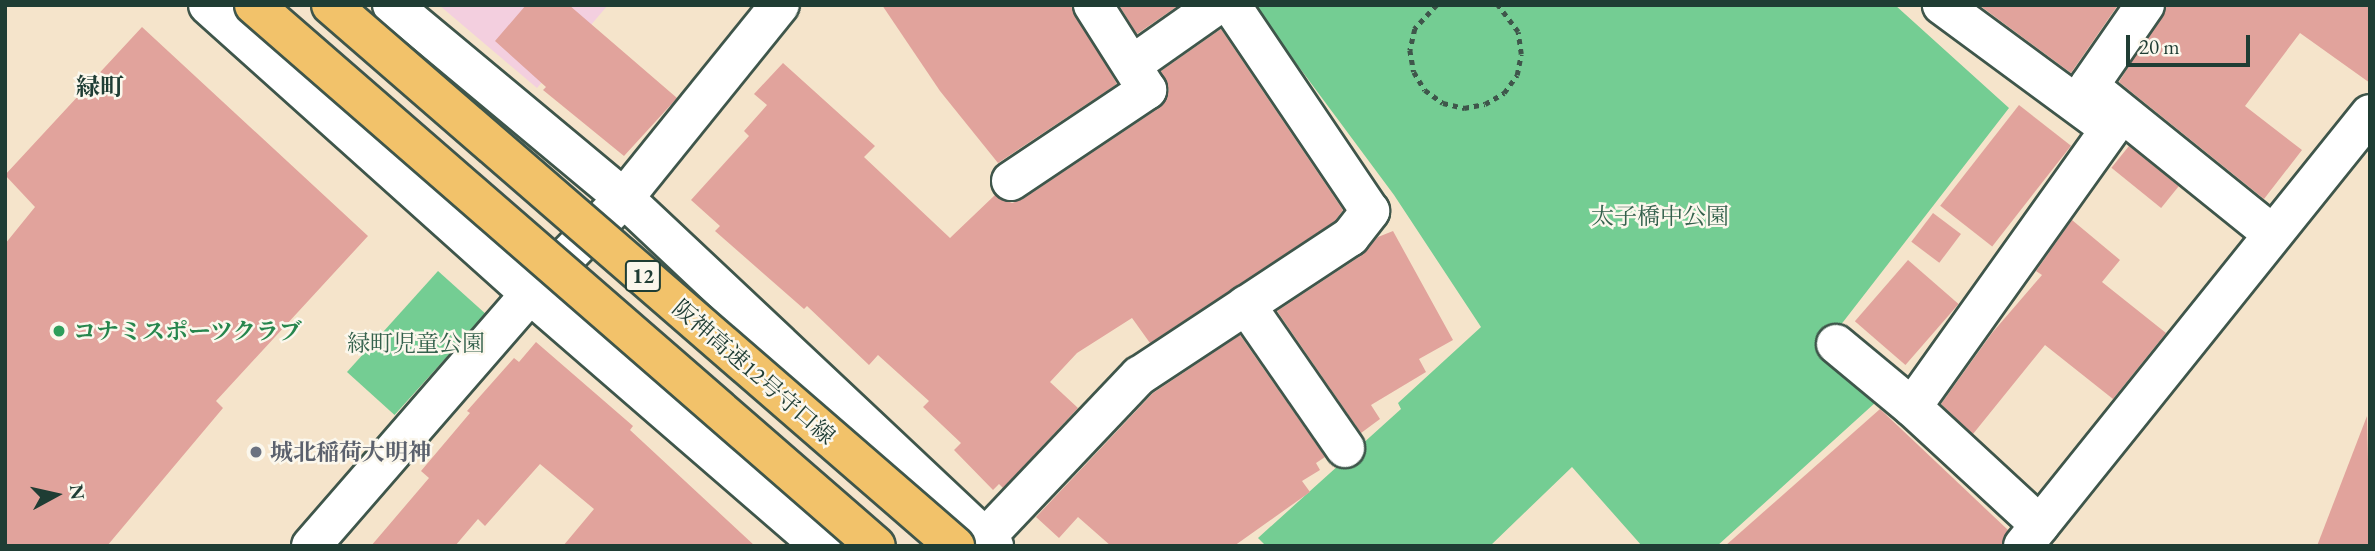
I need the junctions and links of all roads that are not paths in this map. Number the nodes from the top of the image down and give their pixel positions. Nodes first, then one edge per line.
1 (208, 5) edge
2 (254, 5) edge
3 (331, 5) edge
4 (392, 5) edge
5 (780, 5) edge
6 (1093, 5) edge
7 (1217, 5) edge
8 (1231, 5) edge
9 (1942, 5) edge
10 (2145, 5) edge
11 (1133, 64) junction
12 (2370, 114) edge
13 (2116, 120) junction
14 (1011, 181) dead end
15 (624, 198) junction
16 (2272, 233) junction
17 (530, 294) junction
18 (1246, 305) junction
19 (1836, 344) dead end
20 (1912, 407) junction
21 (1345, 449) dead end
22 (2032, 535) edge
23 (978, 543) edge
24 (311, 546) edge
25 (821, 546) edge
26 (876, 546) edge

1 - 17 street
2 - 26 highway, bridge
3 - 23 highway, 阪神高速12号守口線 / 12, bridge
4 - 15 street
5 - 15 street
6 - 11 street
7 - 11 street
8 - 18 street
9 - 13 street
10 - 13 street
11 - 14 street
12 - 16 street
13 - 16 street
13 - 20 street
15 - 17 street
15 - 23 street
16 - 22 street
17 - 24 street
17 - 25 street
18 - 21 street
18 - 23 street
19 - 20 street
20 - 22 street

